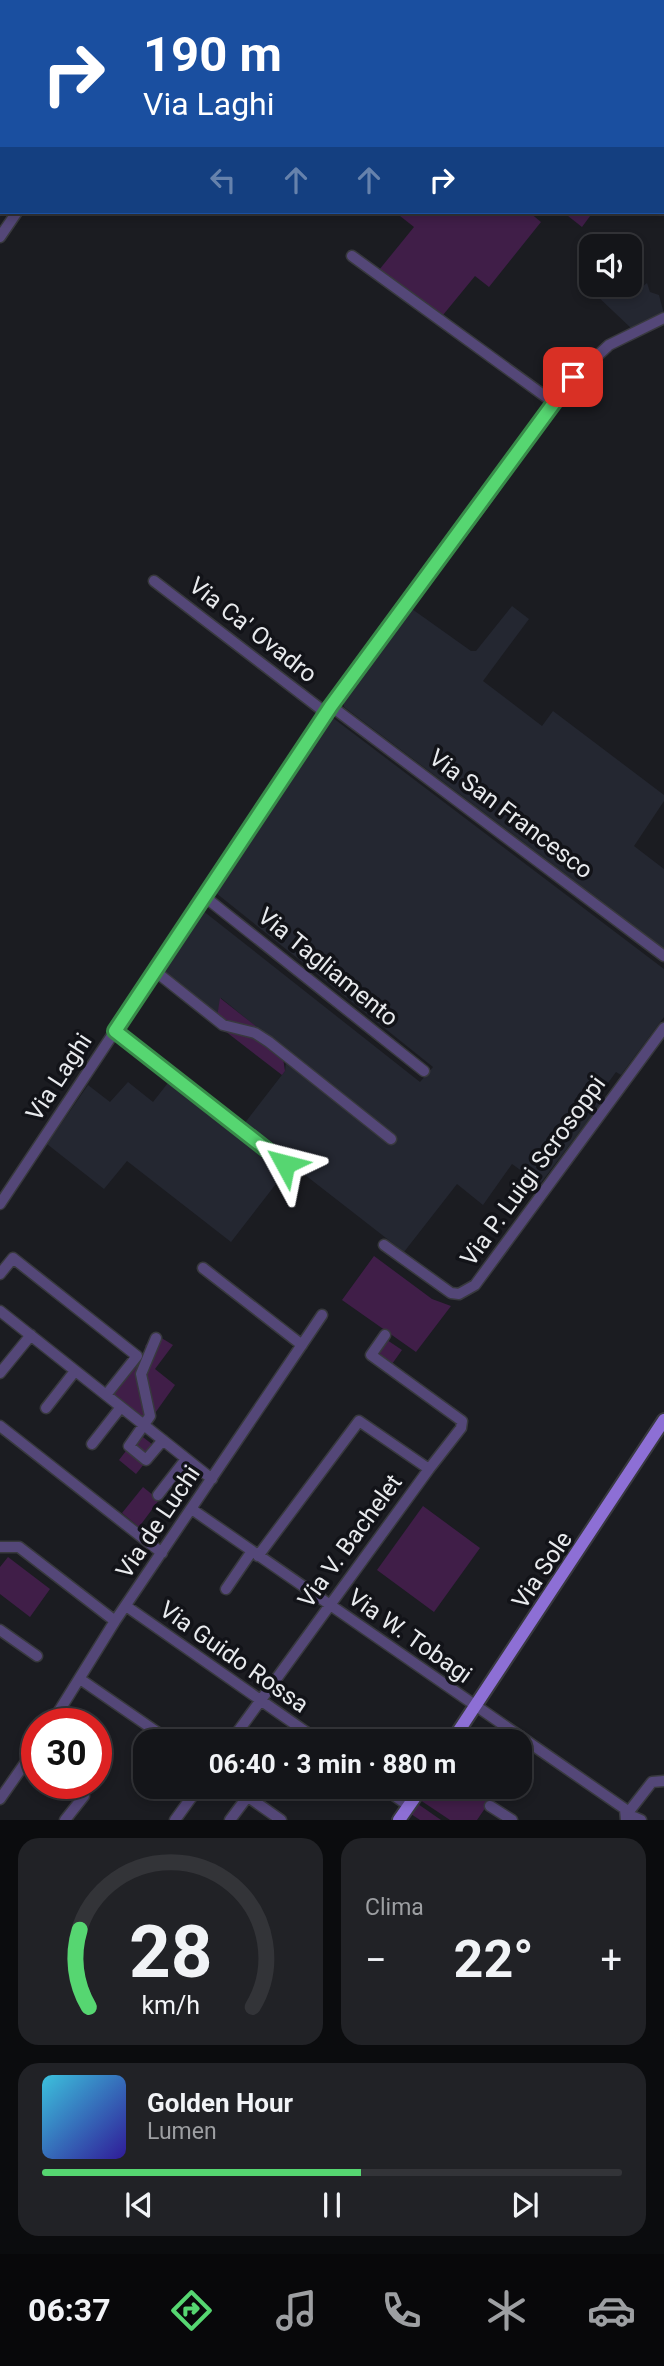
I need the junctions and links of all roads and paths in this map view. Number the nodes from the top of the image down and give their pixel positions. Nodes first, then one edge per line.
1 (16, 214) edge
2 (0, 237) edge
3 (352, 256) dead end
4 (664, 318) edge
5 (553, 402) junction
6 (154, 580) dead end
7 (329, 710) junction
8 (205, 897) junction
9 (664, 956) edge
10 (155, 971) junction
11 (664, 1028) edge
12 (115, 1031) junction
13 (424, 1071) dead end
14 (391, 1139) dead end
15 (285, 1164) dead end
16 (0, 1203) edge
17 (384, 1245) dead end
18 (203, 1268) dead end
19 (0, 1274) edge
20 (0, 1311) edge
21 (322, 1315) dead end
22 (31, 1335) junction
23 (385, 1335) dead end
24 (156, 1338) dead end
25 (302, 1345) junction
26 (75, 1371) junction
27 (0, 1373) edge
28 (106, 1395) junction
29 (121, 1407) junction
30 (46, 1408) dead end
31 (664, 1420) edge
32 (144, 1425) junction
33 (0, 1426) edge
34 (163, 1440) junction
35 (92, 1444) dead end
36 (186, 1459) junction
37 (429, 1469) junction
38 (212, 1479) junction
39 (158, 1494) dead end
40 (193, 1510) junction
41 (1, 1544) edge
42 (162, 1553) junction
43 (255, 1554) junction
44 (226, 1589) dead end
45 (126, 1606) junction
46 (329, 1606) junction
47 (115, 1622) junction
48 (0, 1630) edge
49 (37, 1656) dead end
50 (80, 1679) junction
51 (260, 1701) junction
52 (475, 1707) junction
53 (61, 1708) edge
54 (153, 1729) edge
55 (240, 1729) edge
56 (301, 1729) edge
57 (460, 1729) edge
58 (21, 1775) edge
59 (664, 1781) edge
60 (0, 1799) edge
61 (82, 1799) edge
62 (190, 1799) edge
63 (238, 1799) edge
64 (254, 1799) edge
65 (399, 1799) edge
66 (414, 1799) edge
67 (409, 1806) junction
68 (491, 1806) dead end
69 (626, 1817) edge
70 (65, 1820) edge
71 (175, 1820) edge
72 (230, 1820) edge
73 (281, 1820) edge
74 (400, 1820) edge
75 (512, 1820) edge
76 (641, 1820) edge

1 - 2 street
3 - 5 street
4 - 5 street, Via Laghi
5 - 7 street, Via Laghi
6 - 7 street, Via Ca' Ovadro
7 - 8 street, Via Laghi
7 - 9 street, Via San Francesco
8 - 10 street, Via Laghi
8 - 13 street, Via Tagliamento
10 - 12 street, Via Laghi
10 - 14 street
11 - 17 street, Via P. Luigi Scrosoppi
12 - 15 street
12 - 16 street, Via Laghi
18 - 25 street
19 - 28 street
20 - 22 street
21 - 25 street, Via de Luchi
22 - 26 street
22 - 27 street
23 - 37 street
24 - 32 street
25 - 38 street, Via de Luchi
26 - 28 street
26 - 30 street
28 - 29 street
29 - 32 street
29 - 35 street
31 - 52 main road, Via Sole
32 - 34 street
32 - 34 street
33 - 42 street
34 - 36 street
36 - 38 street
36 - 39 street
37 - 43 street, Via V. Bachelet
37 - 46 street, Via V. Bachelet
38 - 40 street, Via de Luchi
40 - 42 street, Via de Luchi
40 - 43 street, Via W. Tobagi
41 - 47 street
42 - 45 street, Via de Luchi
43 - 44 street
43 - 46 street, Via W. Tobagi
45 - 47 street, Via de Luchi
45 - 51 street, Via Guido Rossa
46 - 51 street, Via V. Bachelet
46 - 52 street, Via W. Tobagi
47 - 50 street, Via de Luchi
48 - 49 street
50 - 53 street, Via de Luchi
50 - 54 street
51 - 55 street, Via V. Bachelet
51 - 56 street, Via Guido Rossa
52 - 57 main road, Via Sole
52 - 69 street, Via W. Tobagi
58 - 60 street
59 - 69 street
61 - 70 street
62 - 71 street
63 - 72 street
64 - 73 street
65 - 67 street
66 - 67 main road
67 - 74 main road
68 - 75 street
69 - 76 street, Via W. Tobagi

